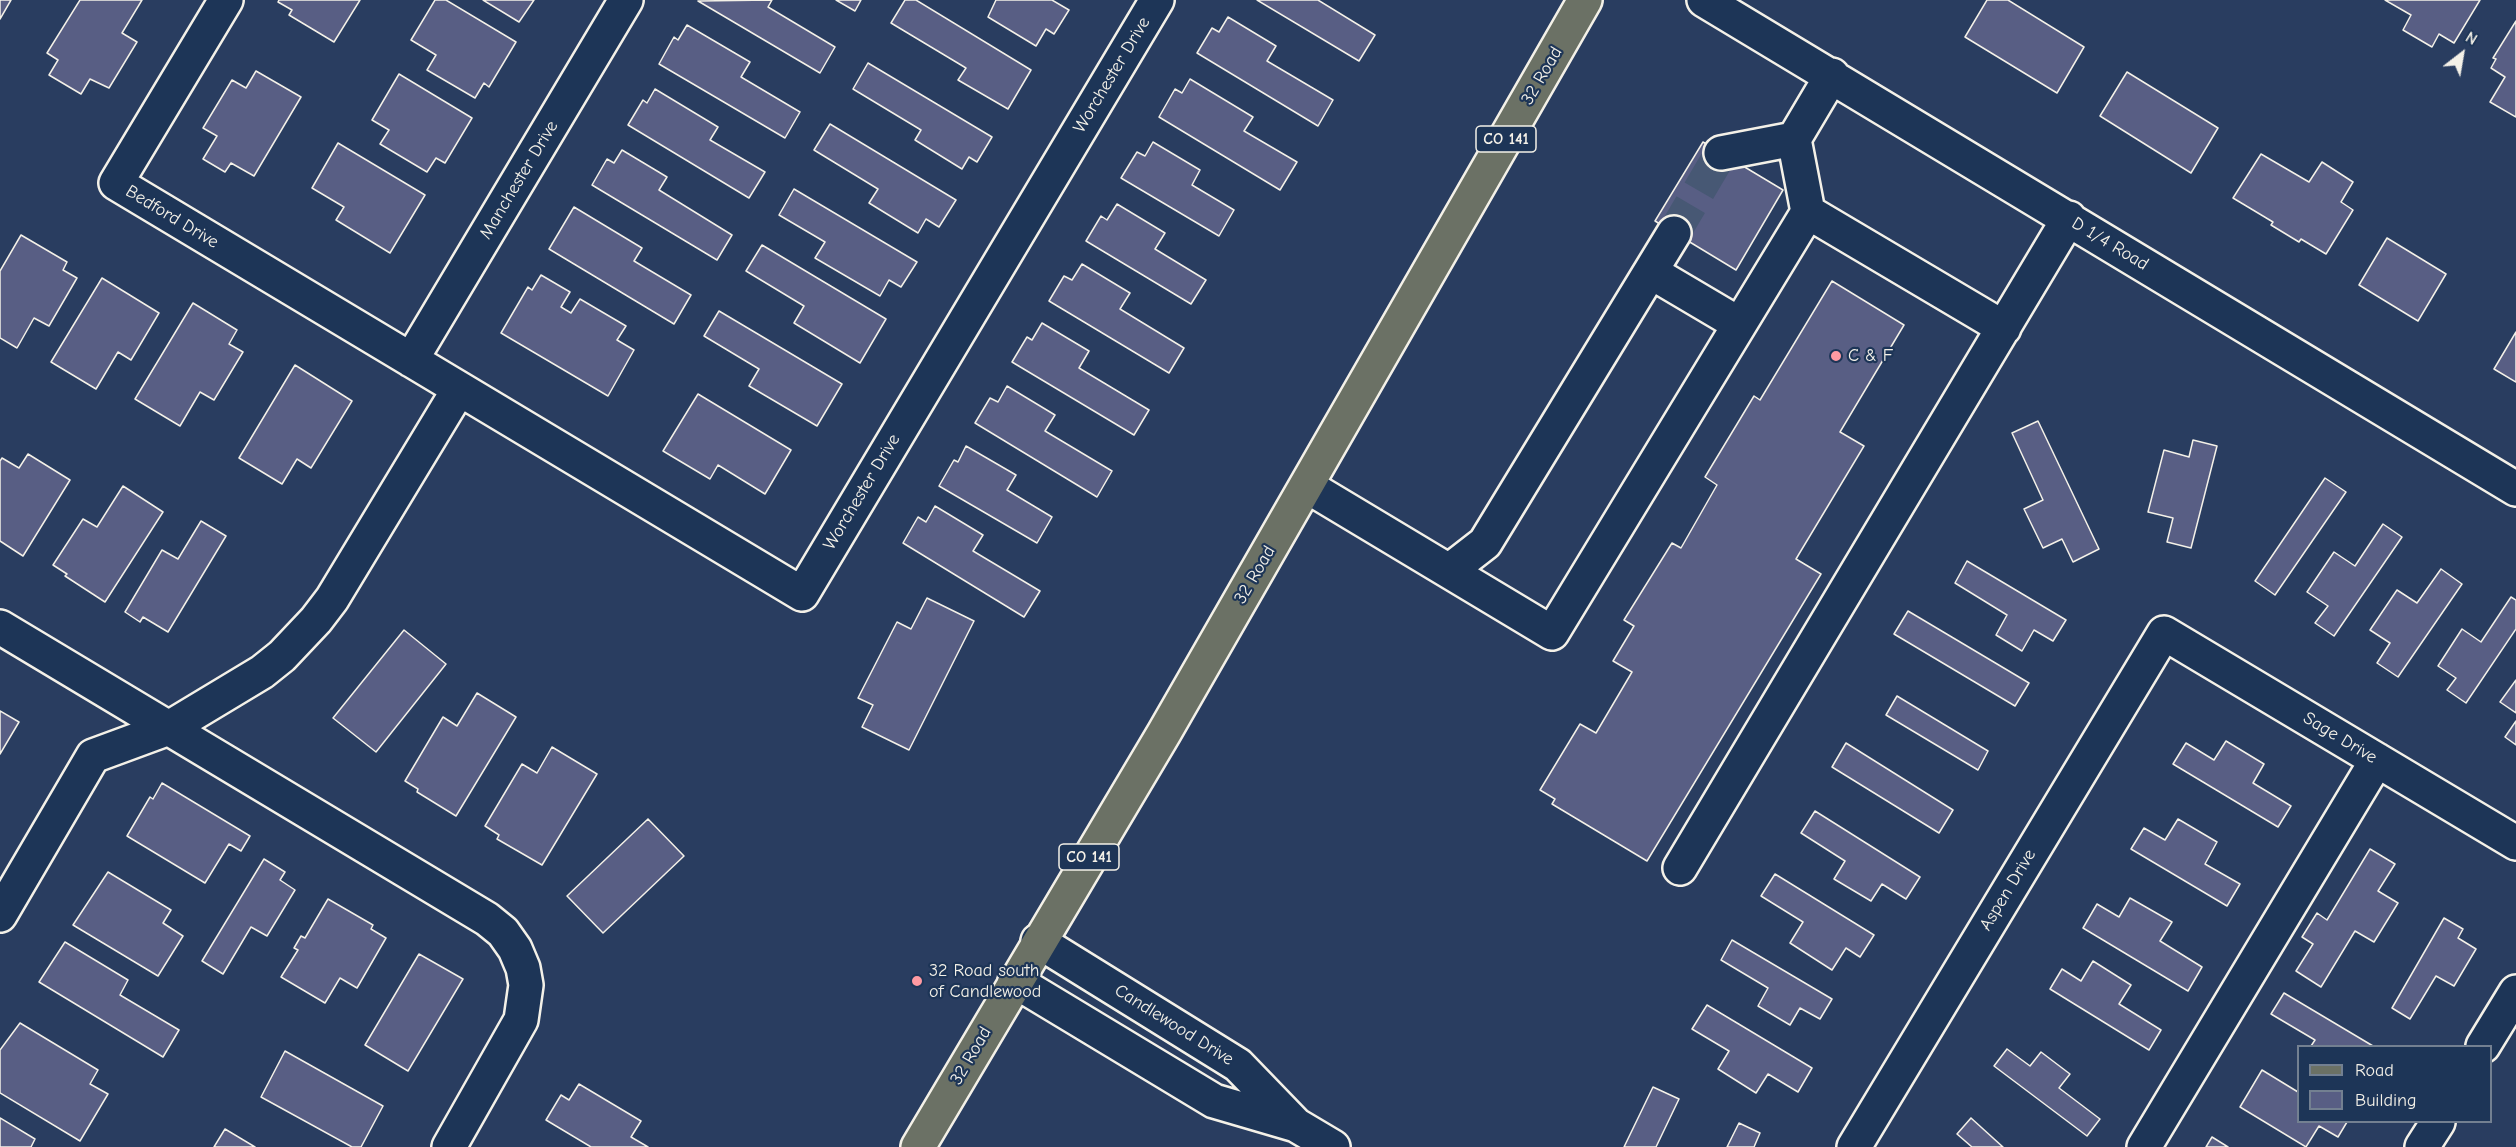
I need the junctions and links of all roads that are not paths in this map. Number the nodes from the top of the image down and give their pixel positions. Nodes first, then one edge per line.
1 (226, 0) edge
2 (626, 0) edge
3 (1156, 0) edge
4 (1585, 0) edge
5 (1704, 0) edge
6 (1832, 75) junction
7 (1794, 139) junction
8 (1721, 153) dead end
9 (1808, 212) junction
10 (2069, 219) junction
11 (1674, 233) tunnel mouth
12 (1651, 272) junction
13 (1739, 324) junction
14 (2004, 328) junction
15 (411, 360) junction
16 (459, 389) junction
17 (1307, 486) junction
18 (2516, 489) edge
19 (1449, 571) junction
20 (0, 627) edge
21 (2164, 633) joint
22 (170, 728) junction
23 (2377, 760) junction
24 (2516, 843) edge
25 (1680, 868) dead end
26 (0, 915) edge
27 (1038, 941) junction
28 (1015, 981) junction
29 (2516, 992) edge
30 (2484, 1045) edge
31 (2437, 1123) edge
32 (1296, 1125) junction
33 (449, 1147) edge
34 (918, 1147) edge
35 (1333, 1147) edge
36 (1854, 1147) edge
37 (2144, 1147) edge
38 (2422, 1147) edge

1 - 15 street, Bedford Drive
2 - 15 street, Manchester Drive
3 - 16 street, Worchester Drive
4 - 17 main road, 32 Road / CO 141
5 - 6 street, D 1/4 Road
6 - 7 street
6 - 10 street, D 1/4 Road
7 - 8 street
7 - 9 street
9 - 13 street
9 - 14 street
10 - 14 street
10 - 18 street, D 1/4 Road
11 - 12 street
12 - 13 street
12 - 19 street
13 - 19 street
14 - 25 street
15 - 16 street, Worchester Drive
16 - 22 street
17 - 19 street
17 - 27 main road, 32 Road / CO 141
20 - 22 street
21 - 23 street, Sage Drive
21 - 36 street, Aspen Drive
22 - 26 street
22 - 33 street
23 - 24 street, Sage Drive
23 - 37 street
27 - 28 main road, 32 Road / CO 141
27 - 32 street, Candlewood Drive
28 - 32 street, Candlewood Drive
28 - 34 main road, 32 Road / CO 141
29 - 30 street
31 - 38 street
32 - 35 street, Candlewood Drive

